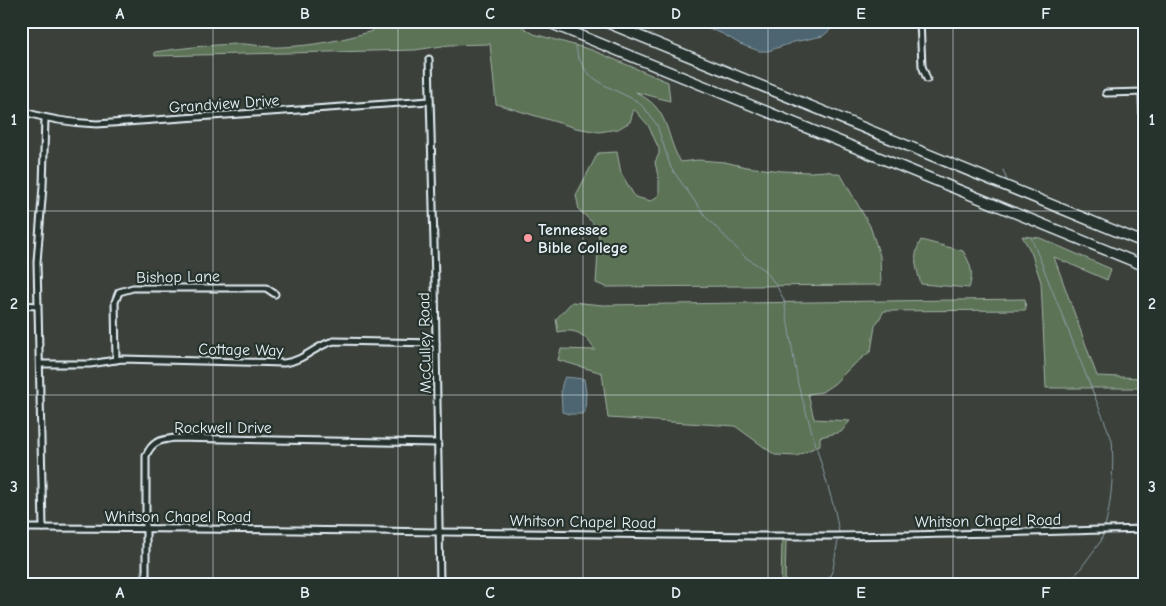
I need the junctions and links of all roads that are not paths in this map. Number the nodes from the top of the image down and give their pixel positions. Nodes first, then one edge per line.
1 (545, 21) edge
2 (602, 21) edge
3 (920, 21) edge
4 (429, 60) dead end
5 (927, 79) dead end
6 (1143, 92) edge
7 (1106, 93) dead end
8 (430, 101) junction
9 (21, 111) edge
10 (45, 118) junction
11 (1145, 137) edge
12 (1145, 243) edge
13 (1145, 266) edge
14 (275, 294) dead end
15 (21, 306) edge
16 (37, 306) junction
17 (436, 343) junction
18 (116, 360) junction
19 (40, 364) junction
20 (438, 443) junction
21 (21, 528) edge
22 (43, 528) junction
23 (145, 528) junction
24 (1145, 529) edge
25 (438, 531) junction
26 (146, 585) edge
27 (440, 585) edge

1 - 13 highway
2 - 12 highway
3 - 5 street
4 - 8 street, McCulley Road
6 - 7 street
6 - 11 street
8 - 10 street, Grandview Drive
8 - 17 street, McCulley Road
9 - 10 street, Grandview Drive
10 - 16 street
14 - 18 street, Bishop Lane
15 - 16 street
16 - 19 street
17 - 18 street, Cottage Way
17 - 20 street, McCulley Road
18 - 19 street, Cottage Way
19 - 22 street
20 - 23 street, Rockwell Drive
20 - 25 street, McCulley Road
21 - 22 street, Whitson Chapel Road
22 - 23 street, Whitson Chapel Road
23 - 25 street, Whitson Chapel Road
23 - 26 street, Rockwell Drive
24 - 25 street, Whitson Chapel Road
25 - 27 street, McCulley Road

